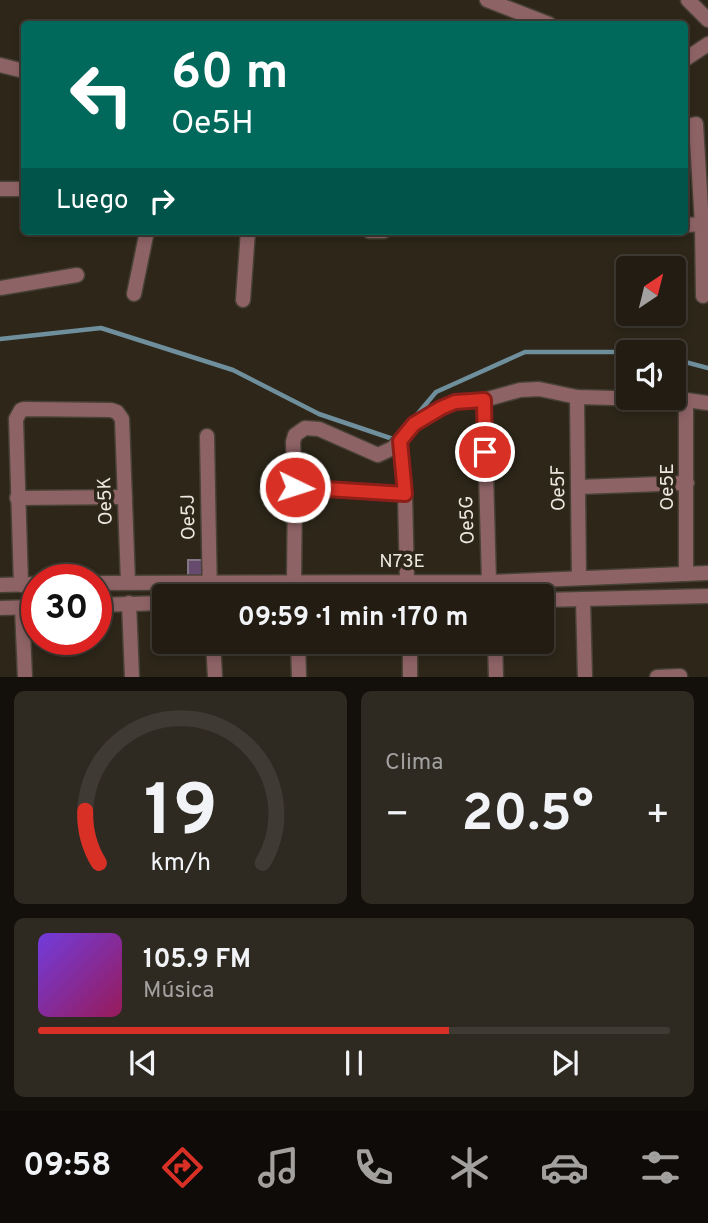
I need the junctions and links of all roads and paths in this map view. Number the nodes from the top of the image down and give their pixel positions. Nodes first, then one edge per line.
1 (487, 0) edge
2 (696, 3) edge
3 (708, 20) edge
4 (541, 21) edge
5 (708, 44) edge
6 (688, 57) edge
7 (0, 65) edge
8 (21, 70) edge
9 (690, 125) edge
10 (0, 189) edge
11 (21, 189) edge
12 (705, 225) edge
13 (146, 235) edge
14 (248, 235) edge
15 (78, 275) dead end
16 (0, 288) edge
17 (134, 294) dead end
18 (703, 296) dead end
19 (243, 300) dead end
20 (577, 397) junction
21 (616, 398) edge
22 (484, 400) junction
23 (686, 400) joint
24 (708, 403) edge
25 (207, 436) dead end
26 (400, 441) junction
27 (687, 483) junction
28 (295, 487) junction
29 (579, 487) junction
30 (405, 494) junction
31 (125, 497) junction
32 (17, 498) junction
33 (708, 573) edge
34 (686, 574) junction
35 (579, 578) junction
36 (407, 581) junction
37 (112, 582) edge
38 (128, 582) junction
39 (489, 582) junction
40 (21, 584) joint
41 (152, 584) edge
42 (210, 584) edge
43 (295, 584) edge
44 (370, 584) edge
45 (0, 585) edge
46 (708, 596) edge
47 (583, 599) junction
48 (554, 600) edge
49 (128, 603) junction
50 (152, 603) edge
51 (112, 604) edge
52 (0, 608) edge
53 (21, 608) edge
54 (214, 654) edge
55 (298, 654) edge
56 (410, 654) edge
57 (495, 654) edge
58 (26, 655) edge
59 (680, 676) edge
60 (24, 677) edge
61 (132, 677) edge
62 (215, 677) edge
63 (299, 677) edge
64 (410, 677) edge
65 (496, 677) edge
66 (586, 677) edge
67 (657, 677) edge

1 - 4 street
2 - 3 street
5 - 6 street
7 - 8 street
9 - 12 street
10 - 11 street
12 - 18 street
13 - 17 street
14 - 19 street
15 - 16 street
20 - 21 street
20 - 22 street
20 - 29 street, Oe5F
22 - 26 street
22 - 39 street, Oe5G
23 - 24 street
23 - 27 street, Oe5E
25 - 42 street, Oe5J
26 - 28 street
26 - 30 street
27 - 29 street
27 - 34 street, Oe5E
28 - 30 street
28 - 43 street
29 - 35 street, Oe5F
30 - 36 street
31 - 32 street
31 - 32 street, Oe5K
31 - 38 street, Oe5K
32 - 40 street
33 - 34 street, N73E
34 - 35 street, N73E
35 - 39 street, N73E
36 - 39 street, N73E
36 - 44 street, N73E
37 - 38 street, N73E
38 - 41 street, N73E
40 - 45 street
46 - 47 street
47 - 48 street
47 - 66 street
49 - 50 street
49 - 51 street
49 - 61 street
52 - 53 street
54 - 62 street
55 - 63 street
56 - 64 street
57 - 65 street
58 - 60 street
59 - 67 street

